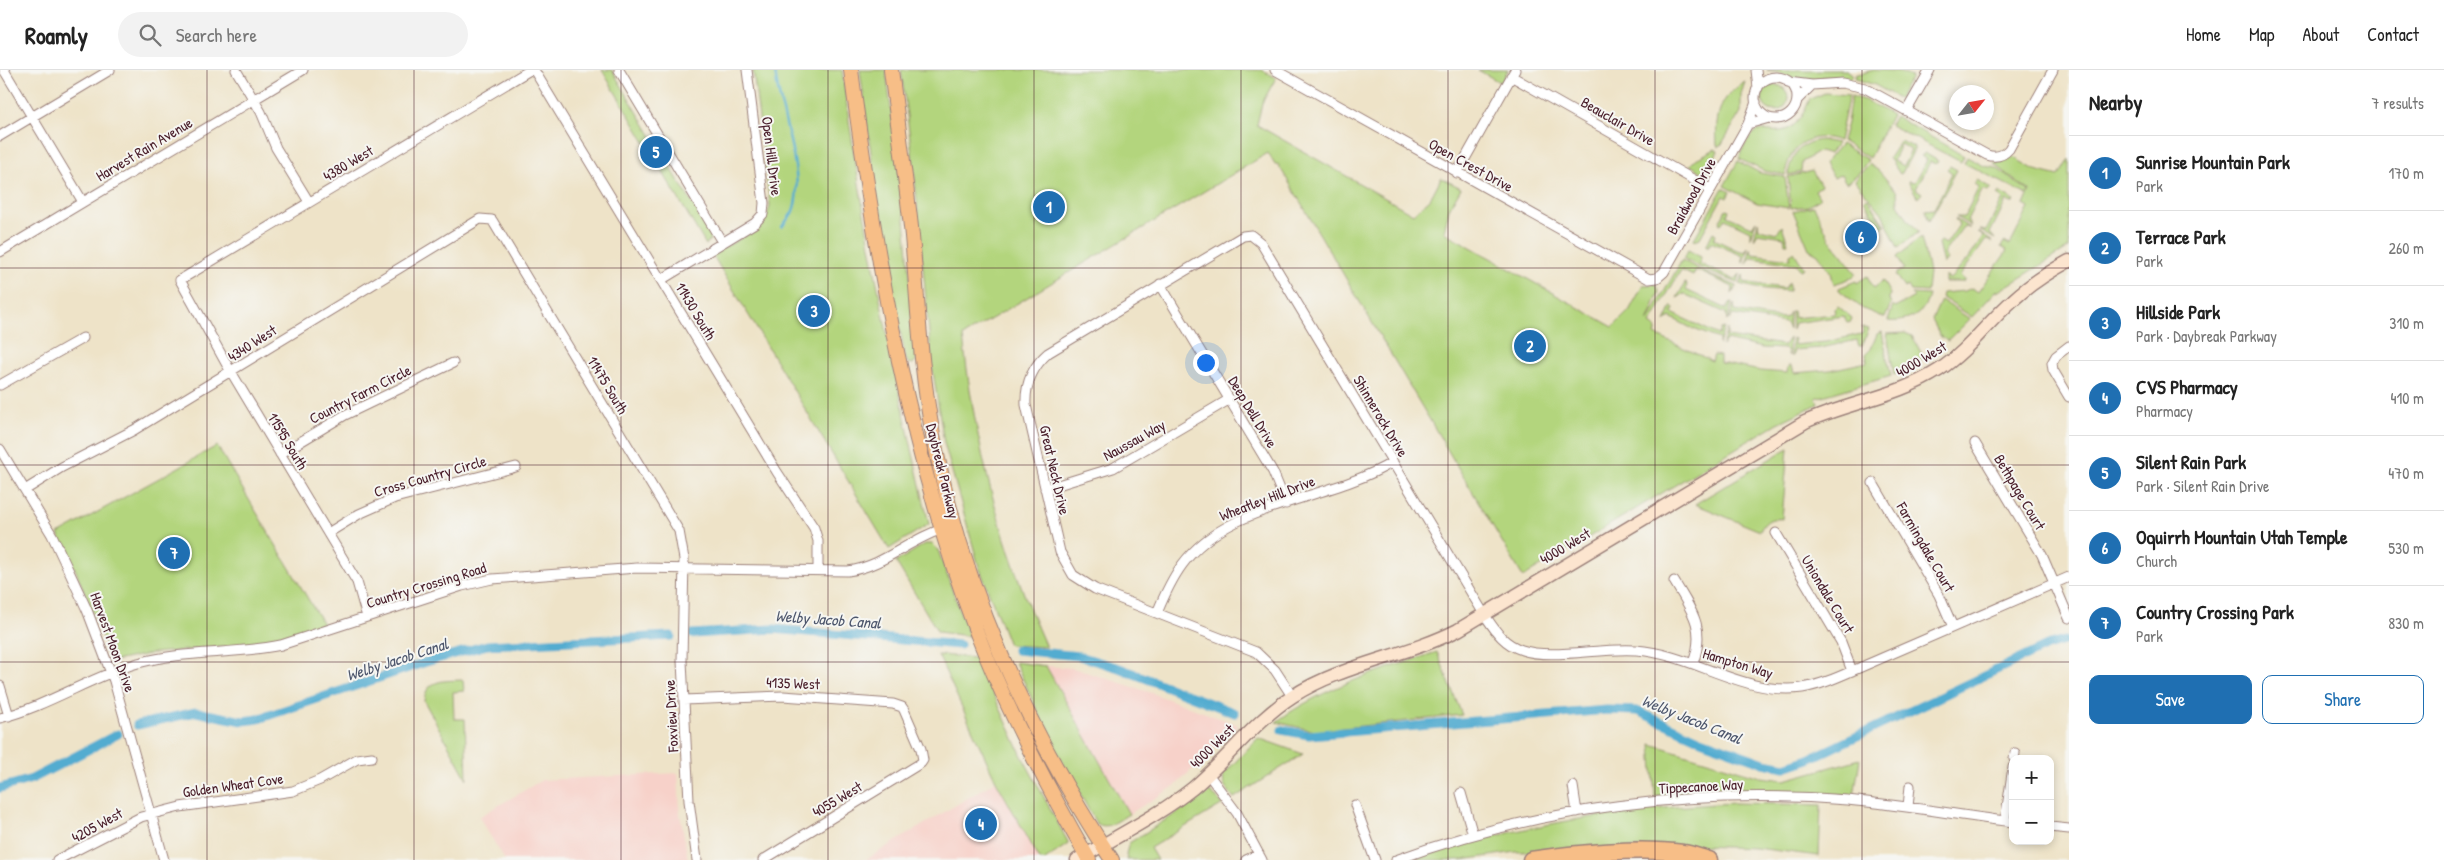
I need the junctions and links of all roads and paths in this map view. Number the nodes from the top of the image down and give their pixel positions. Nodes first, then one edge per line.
1 (4, 70) edge
2 (110, 70) edge
3 (236, 70) edge
4 (302, 70) edge
5 (530, 70) edge
6 (534, 70) edge
7 (619, 70) edge
8 (748, 70) edge
9 (851, 70) edge
10 (891, 70) edge
11 (1275, 70) edge
12 (1757, 70) edge
13 (1930, 70) edge
14 (2053, 70) edge
15 (1513, 73) edge
16 (1772, 78) junction
17 (1788, 82) junction
18 (1812, 85) junction
19 (1758, 88) junction
20 (254, 99) junction
21 (1796, 100) junction
22 (1756, 102) junction
23 (1907, 110) junction
24 (32, 117) junction
25 (1769, 118) junction
26 (1748, 124) junction
27 (0, 136) edge
28 (1457, 173) junction
29 (1710, 189) junction
30 (83, 202) junction
31 (309, 202) junction
32 (492, 220) joint
33 (1251, 235) joint
34 (722, 242) junction
35 (0, 252) edge
36 (2069, 261) edge
37 (1655, 279) joint
38 (180, 280) joint
39 (662, 280) junction
40 (1160, 284) junction
41 (83, 338) dead end
42 (2069, 346) edge
43 (454, 363) dead end
44 (231, 372) junction
45 (0, 384) edge
46 (2069, 397) edge
47 (1230, 399) junction
48 (1975, 443) dead end
49 (0, 449) edge
50 (280, 454) junction
51 (1393, 462) junction
52 (516, 467) dead end
53 (1873, 483) dead end
54 (1045, 489) junction
55 (25, 490) junction
56 (1286, 504) junction
57 (956, 526) junction
58 (942, 529) junction
59 (328, 533) junction
60 (1776, 533) dead end
61 (683, 569) junction
62 (818, 570) junction
63 (2069, 577) edge
64 (1674, 582) dead end
65 (2054, 583) junction
66 (1157, 613) junction
67 (1484, 614) junction
68 (367, 617) junction
69 (2069, 618) edge
70 (1953, 627) junction
71 (1693, 663) junction
72 (1852, 671) junction
73 (111, 672) junction
74 (0, 686) edge
75 (1292, 696) junction
76 (684, 700) junction
77 (4, 717) edge
78 (372, 757) dead end
79 (923, 760) joint
80 (1208, 774) junction
81 (1573, 786) dead end
82 (1910, 786) dead end
83 (1461, 793) dead end
84 (1355, 806) dead end
85 (1908, 807) junction
86 (1578, 812) junction
87 (150, 814) junction
88 (2009, 822) edge
89 (2054, 827) edge
90 (2069, 829) edge
91 (1473, 835) junction
92 (1102, 845) junction
93 (1260, 857) edge
94 (1084, 858) edge
95 (57, 860) edge
96 (164, 860) edge
97 (698, 860) edge
98 (763, 860) edge
99 (1112, 860) edge
100 (1246, 860) edge
101 (1376, 860) edge
102 (1396, 860) edge
103 (1531, 860) edge
104 (1710, 860) edge

1 - 24 street
2 - 24 street
3 - 20 street
4 - 20 street, Harvest Rain Avenue
5 - 31 street, 4380 West
6 - 39 street, 11430 South
7 - 34 street
8 - 34 street, Open Hill Drive
9 - 58 main road, Daybreak Parkway
10 - 57 main road, Daybreak Parkway
11 - 28 street, Open Crest Drive
12 - 16 street
12 - 19 street
13 - 23 street
14 - 23 street
15 - 28 street
15 - 29 street, Beauclair Drive
16 - 17 street
16 - 19 street
17 - 18 street
17 - 21 street
18 - 21 street
18 - 23 street
19 - 22 street
20 - 30 street, Harvest Rain Avenue
20 - 31 street
21 - 25 street
22 - 25 street
22 - 26 street, Braidwood Drive
24 - 27 street
24 - 30 street
25 - 26 street
26 - 29 street, Braidwood Drive
28 - 37 street, Open Crest Drive
29 - 37 street, Braidwood Drive
30 - 35 street, Harvest Rain Avenue
31 - 38 street, 4380 West
32 - 44 street, 4340 West
32 - 61 street, 11475 South
33 - 40 street, Great Neck Drive
33 - 51 street, Shinnerock Drive
34 - 39 street, Open Hill Drive
36 - 67 main road, 4000 West
38 - 44 street, 11595 South
39 - 62 street, 11430 South
40 - 47 street, Deep Dell Drive
40 - 54 street, Great Neck Drive
41 - 45 street
42 - 46 street
43 - 50 street, Country Farm Circle
44 - 50 street, 11595 South
44 - 55 street, 4340 West
47 - 54 street, Naussau Way
47 - 56 street, Deep Dell Drive
48 - 65 street, Bethpage Court
49 - 55 street, Harvest Moon Drive
50 - 59 street, 11595 South
51 - 56 street, Wheatley Hill Drive
51 - 67 street, Shinnerock Drive
52 - 59 street, Cross Country Circle
53 - 70 street, Farmingdale Court
54 - 66 street, Great Neck Drive
55 - 73 street, Harvest Moon Drive
56 - 66 street, Wheatley Hill Drive
57 - 58 street, Country Crossing Road
57 - 92 main road, Daybreak Parkway
58 - 62 street, Country Crossing Road
58 - 94 main road, Daybreak Parkway
59 - 68 street, 11595 South
60 - 72 street, Uniondale Court
61 - 62 street, Country Crossing Road
61 - 68 street, Country Crossing Road
61 - 76 street, Foxview Drive
63 - 65 street, Hampton Way
64 - 71 street
65 - 69 street, Bethpage Court
65 - 70 street, Hampton Way
66 - 75 street, Great Neck Drive
67 - 71 street, Hampton Way
67 - 75 main road, 4000 West
68 - 73 street, Country Crossing Road
70 - 72 street, Hampton Way
71 - 72 street, Hampton Way
73 - 77 street, Country Crossing Road
73 - 87 street, Harvest Moon Drive
74 - 77 street
75 - 80 main road, 4000 West
76 - 79 street, 4135 West
76 - 97 street, Foxview Drive
78 - 87 street, Golden Wheat Cove
79 - 98 street, 4055 West
80 - 92 main road, 4000 West
80 - 93 street
81 - 86 street
82 - 85 street
83 - 91 street
84 - 101 street
85 - 86 street, Tippecanoe Way
85 - 88 street, Tippecanoe Way
86 - 91 street, Tippecanoe Way
87 - 95 street, 4205 West
87 - 96 street, Harvest Moon Drive
89 - 90 street
91 - 102 street, Tippecanoe Way
92 - 94 main road, 4000 West
92 - 99 main road, Daybreak Parkway
93 - 100 street
103 - 104 highway

